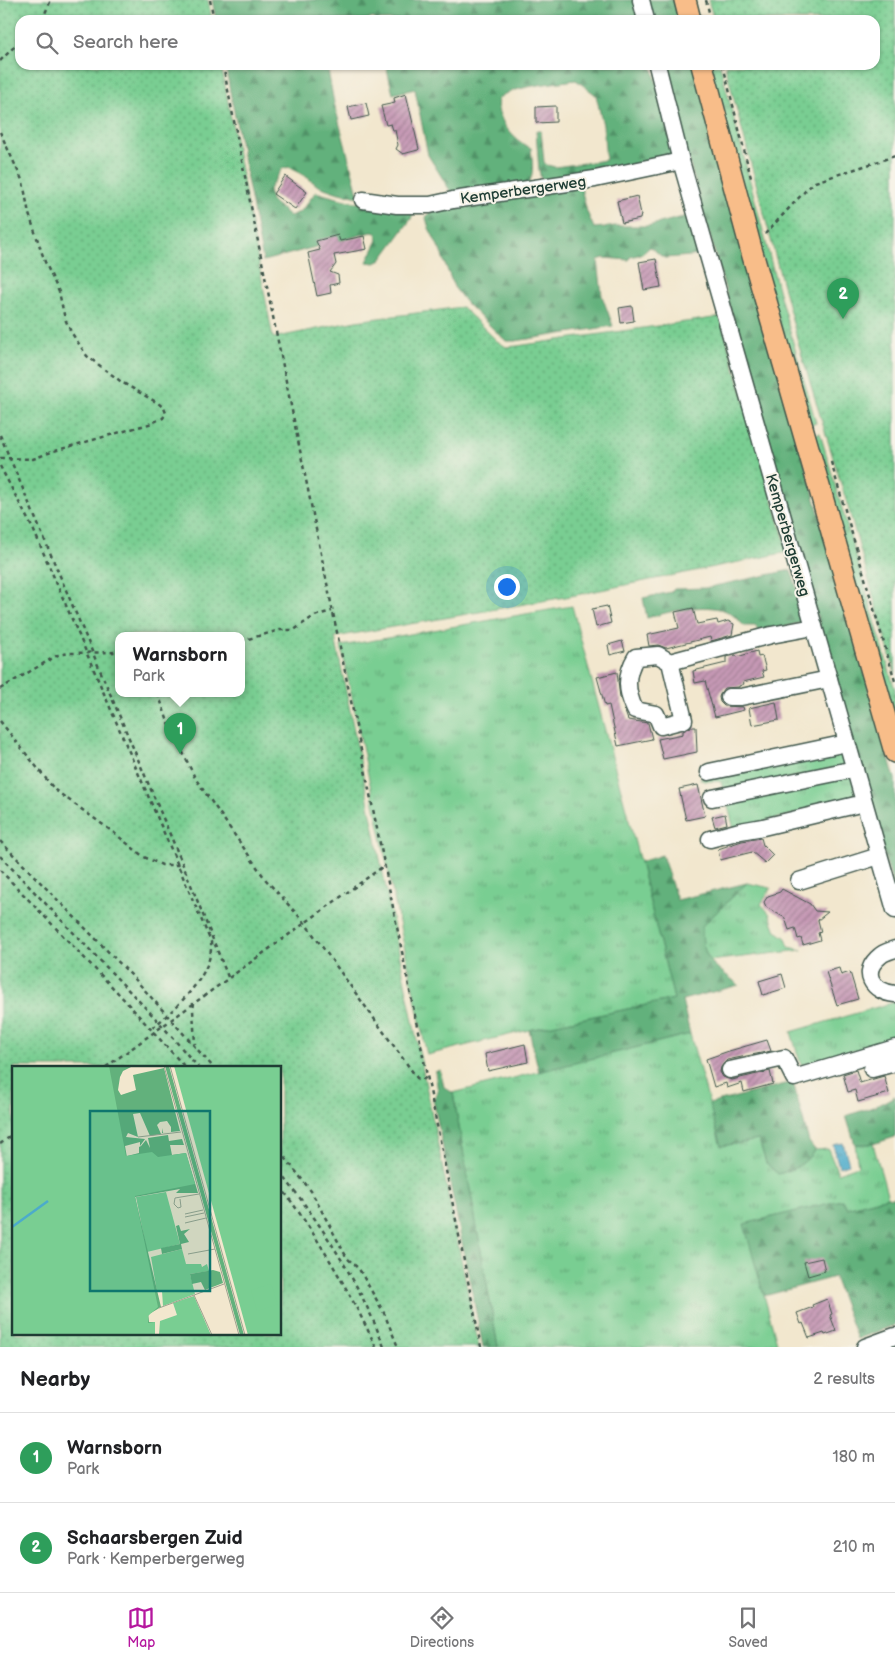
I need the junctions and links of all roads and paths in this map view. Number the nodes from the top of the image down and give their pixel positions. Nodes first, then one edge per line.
1 (51, 0) edge
2 (210, 0) edge
3 (641, 0) edge
4 (685, 0) edge
5 (706, 0) edge
6 (44, 15) edge
7 (213, 15) edge
8 (645, 15) edge
9 (689, 15) edge
10 (710, 15) edge
11 (15, 46) edge
12 (0, 61) edge
13 (224, 70) edge
14 (659, 70) edge
15 (703, 70) edge
16 (724, 70) edge
17 (0, 132) edge
18 (895, 156) edge
19 (681, 161) junction
20 (752, 179) dead end
21 (363, 200) dead end
22 (763, 224) dead end
23 (765, 234) junction
24 (768, 242) dead end
25 (0, 435) edge
26 (829, 454) dead end
27 (0, 458) edge
28 (10, 459) junction
29 (0, 466) edge
30 (332, 611) junction
31 (814, 627) junction
32 (245, 640) edge
33 (115, 652) edge
34 (86, 653) junction
35 (93, 653) junction
36 (670, 662) junction
37 (829, 679) junction
38 (895, 682) edge
39 (0, 689) edge
40 (159, 697) edge
41 (729, 697) dead end
42 (0, 721) edge
43 (848, 743) junction
44 (895, 752) edge
45 (855, 769) junction
46 (709, 772) dead end
47 (712, 798) dead end
48 (864, 803) junction
49 (710, 839) dead end
50 (0, 841) edge
51 (0, 856) edge
52 (880, 856) junction
53 (177, 864) junction
54 (184, 865) junction
55 (385, 865) junction
56 (0, 870) edge
57 (799, 881) dead end
58 (895, 910) edge
59 (305, 923) junction
60 (895, 949) edge
61 (228, 977) junction
62 (895, 994) edge
63 (194, 1003) junction
64 (167, 1014) junction
65 (172, 1019) junction
66 (159, 1022) junction
67 (163, 1026) junction
68 (151, 1029) junction
69 (154, 1032) junction
70 (195, 1045) junction
71 (895, 1048) edge
72 (895, 1063) edge
73 (107, 1066) edge
74 (184, 1066) edge
75 (197, 1066) edge
76 (212, 1066) edge
77 (872, 1069) dead end
78 (730, 1070) dead end
79 (428, 1077) junction
80 (12, 1135) edge
81 (0, 1144) edge
82 (281, 1152) edge
83 (281, 1173) edge
84 (281, 1187) edge
85 (895, 1336) edge
86 (376, 1347) edge
87 (384, 1347) edge
88 (398, 1347) edge
89 (481, 1347) edge
90 (865, 1347) edge

1 - 6 path
2 - 7 path
3 - 8 street
4 - 9 main road
5 - 10 path
11 - 12 path
13 - 30 path
14 - 19 street, Kemperbergerweg
15 - 44 main road
16 - 20 path
17 - 28 path
18 - 23 path
19 - 21 street, Kemperbergerweg
19 - 31 street, Kemperbergerweg
22 - 23 path
23 - 24 path
25 - 28 path
26 - 38 path
27 - 28 path
28 - 35 path
29 - 34 path
30 - 32 path
30 - 55 path
31 - 36 street
31 - 37 street, Kemperbergerweg
33 - 35 path
34 - 35 path
34 - 39 path
34 - 53 path
35 - 54 path
36 - 36 street
37 - 41 street
37 - 43 street, Kemperbergerweg
40 - 59 path
42 - 53 path
43 - 45 street, Kemperbergerweg
43 - 46 street
45 - 47 street
45 - 48 street, Kemperbergerweg
48 - 49 street
48 - 52 street, Kemperbergerweg
50 - 64 path
51 - 66 path
52 - 57 street
52 - 58 street, Kemperbergerweg
53 - 54 path
53 - 64 path
54 - 61 path
55 - 59 path
55 - 79 path
56 - 68 path
59 - 61 path
59 - 79 path
60 - 62 street
61 - 63 path
63 - 65 path
63 - 70 path
64 - 65 path
64 - 66 path
65 - 67 path
65 - 70 path
66 - 67 path
66 - 68 path
67 - 69 path
67 - 75 path
68 - 69 path
69 - 73 path
69 - 74 path
70 - 76 path
71 - 78 street
72 - 77 street
79 - 89 path
80 - 81 path
82 - 88 path
83 - 87 path
84 - 86 path
85 - 90 street

